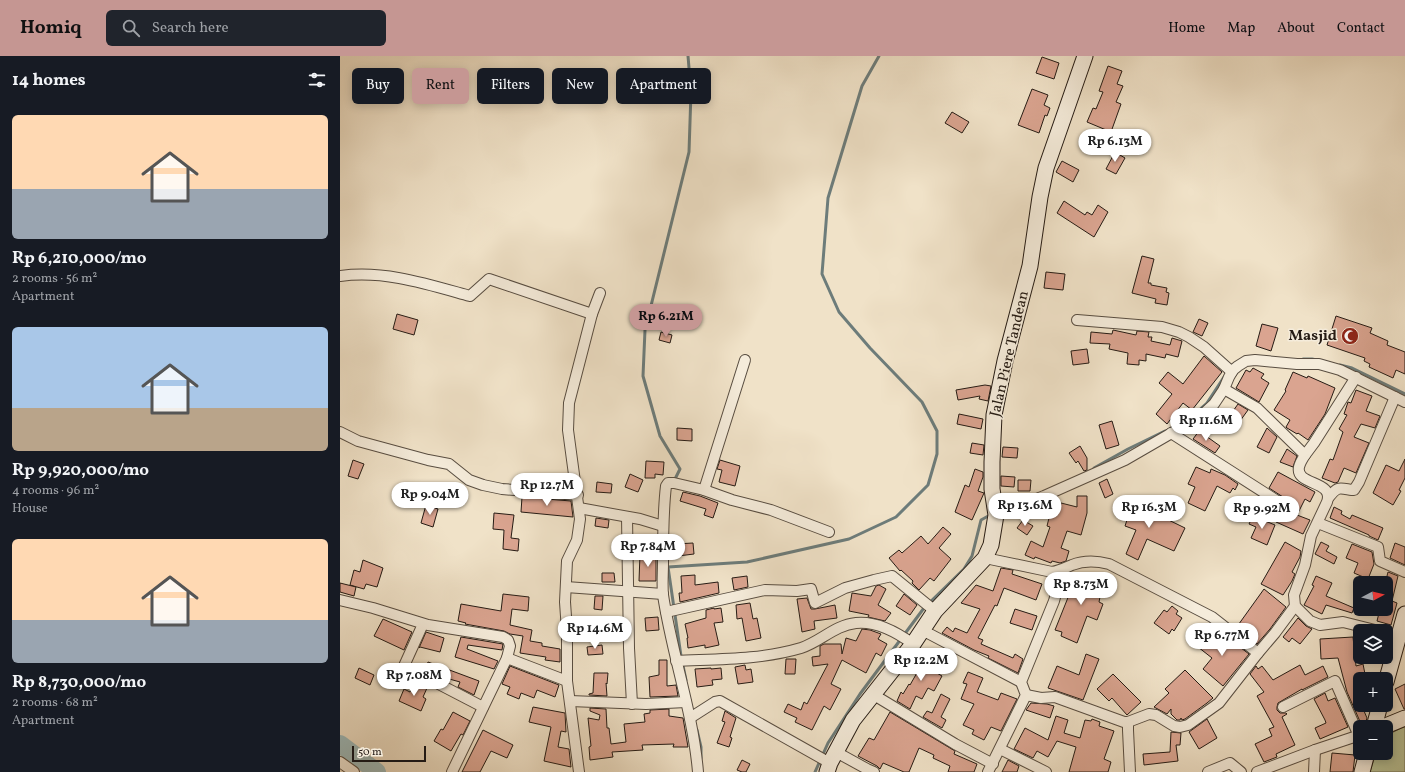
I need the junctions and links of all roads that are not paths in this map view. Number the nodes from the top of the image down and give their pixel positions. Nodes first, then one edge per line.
1 (1085, 56) edge
2 (340, 276) edge
3 (600, 293) dead end
4 (592, 314) junction
5 (1077, 320) dead end
6 (744, 360) dead end
7 (1232, 372) junction
8 (1356, 377) junction
9 (1224, 389) junction
10 (1395, 397) junction
11 (1405, 402) edge
12 (340, 432) edge
13 (1171, 433) junction
14 (1305, 455) junction
15 (704, 490) junction
16 (578, 495) junction
17 (1329, 497) junction
18 (1279, 502) dead end
19 (580, 508) junction
20 (996, 511) junction
21 (627, 517) junction
22 (1318, 523) junction
23 (663, 526) junction
24 (829, 532) dead end
25 (985, 558) junction
26 (1062, 570) junction
27 (1405, 572) edge
28 (566, 587) junction
29 (628, 591) junction
30 (663, 594) junction
31 (340, 600) edge
32 (1295, 606) junction
33 (935, 611) junction
34 (666, 612) junction
35 (1405, 614) edge
36 (423, 624) junction
37 (1353, 624) edge
38 (922, 630) junction
39 (1393, 633) edge
40 (910, 642) junction
41 (1258, 653) junction
42 (507, 658) junction
43 (676, 661) junction
44 (567, 681) junction
45 (1021, 682) junction
46 (874, 695) junction
47 (1026, 695) junction
48 (570, 701) junction
49 (686, 702) junction
50 (632, 704) junction
51 (483, 707) junction
52 (1283, 707) dead end
53 (690, 718) junction
54 (1405, 718) edge
55 (1353, 721) edge
56 (1128, 722) junction
57 (1393, 723) edge
58 (1353, 738) edge
59 (1000, 749) junction
60 (1315, 750) junction
61 (1365, 760) edge
62 (340, 762) edge
63 (830, 762) edge
64 (990, 768) edge
65 (354, 772) edge
66 (452, 772) edge
67 (579, 772) edge
68 (698, 772) edge
69 (874, 772) edge
70 (1046, 772) edge
71 (1130, 772) edge
72 (1208, 772) edge
73 (1241, 772) edge
74 (1257, 772) edge
75 (1314, 772) edge
76 (1362, 772) edge

1 - 20 street, Jalan Piere Tandean
2 - 4 street
3 - 4 street
4 - 16 street
5 - 7 street
6 - 15 street
7 - 8 street
7 - 9 street
8 - 10 street
8 - 14 street
9 - 13 street
9 - 14 street
10 - 11 street
10 - 17 street
12 - 16 street
13 - 18 street
13 - 20 street
14 - 17 street
15 - 23 street
15 - 24 street
16 - 19 street
17 - 22 street
19 - 21 street
19 - 28 street
20 - 25 street, Jalan Piere Tandean
21 - 23 street
21 - 29 street
22 - 27 street
22 - 32 street
23 - 30 street
25 - 26 street
25 - 33 street, Jalan Piere Tandean
26 - 41 street
26 - 45 street
28 - 29 street
28 - 44 street
29 - 30 street
29 - 50 street
30 - 34 street
31 - 36 street
32 - 37 street
32 - 41 street
33 - 34 street
33 - 38 street, Jalan Piere Tandean
34 - 43 street
35 - 39 street
36 - 42 street
36 - 51 street
38 - 40 street, Jalan Piere Tandean
38 - 45 street
40 - 43 street
40 - 46 street, Jalan Piere Tandean
41 - 56 street
42 - 44 street
42 - 51 street
43 - 49 street
44 - 48 street
45 - 47 street
46 - 63 street, Jalan Piere Tandean
46 - 64 street
47 - 56 street
47 - 59 street
48 - 50 street
48 - 67 street
49 - 50 street
49 - 53 street
51 - 66 street
52 - 55 street
53 - 63 street
53 - 68 street
54 - 57 street
56 - 71 street
58 - 60 street
59 - 64 street
59 - 70 street
60 - 74 street
60 - 75 street
61 - 76 street
62 - 65 street
63 - 69 street
72 - 73 street

